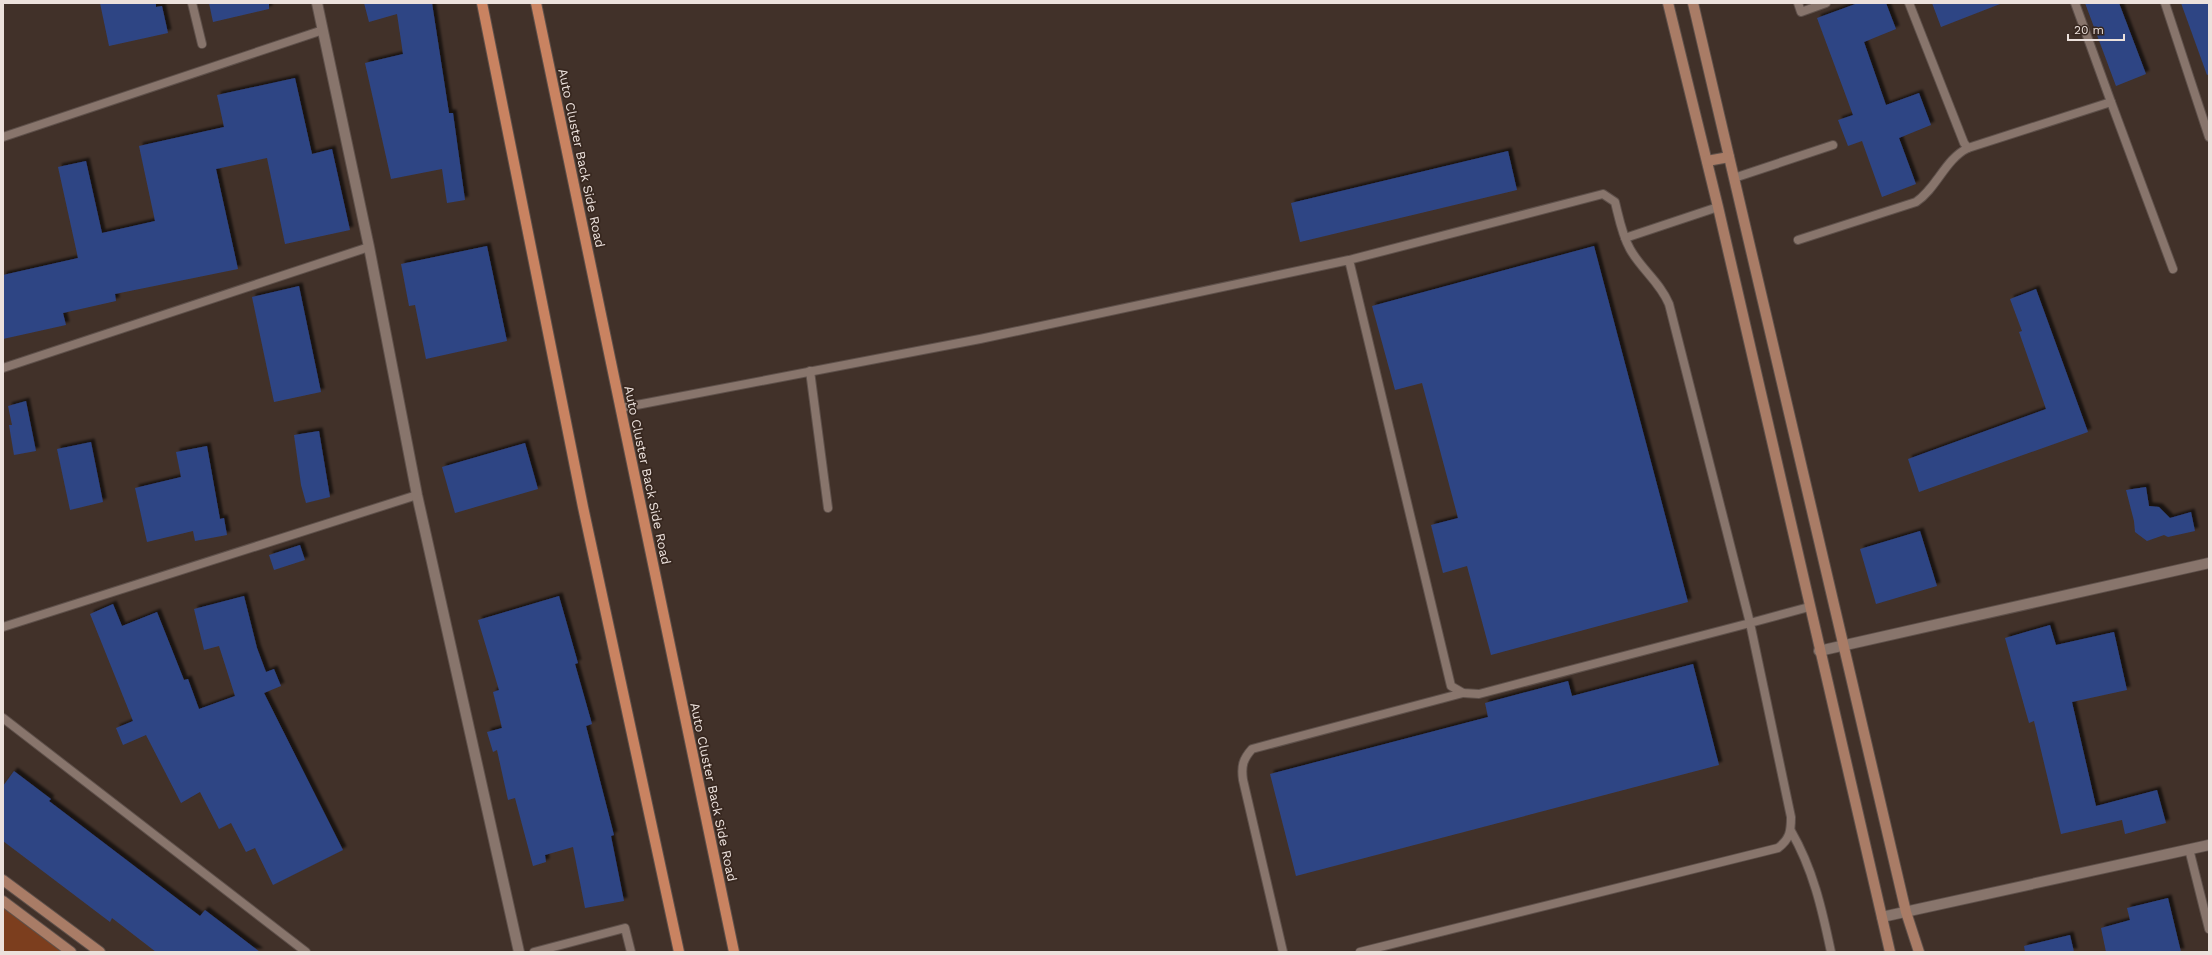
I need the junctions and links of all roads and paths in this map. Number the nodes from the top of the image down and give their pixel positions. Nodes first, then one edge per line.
1 (192, 3) edge
2 (317, 3) edge
3 (482, 3) edge
4 (536, 3) edge
5 (1668, 3) edge
6 (1693, 3) edge
7 (1798, 3) edge
8 (1826, 3) edge
9 (1909, 3) edge
10 (2075, 3) edge
11 (2165, 3) edge
12 (323, 30) junction
13 (202, 44) dead end
14 (2111, 102) junction
15 (3, 137) edge
16 (2209, 137) edge
17 (1833, 145) dead end
18 (1968, 148) junction
19 (1729, 157) junction
20 (1707, 161) junction
21 (1734, 178) junction
22 (1718, 207) junction
23 (1625, 238) junction
24 (1798, 240) dead end
25 (369, 247) junction
26 (1349, 260) junction
27 (2173, 269) dead end
28 (3, 368) edge
29 (810, 371) junction
30 (621, 408) junction
31 (417, 495) junction
32 (828, 508) dead end
33 (2209, 563) edge
34 (1809, 607) junction
35 (1750, 623) junction
36 (3, 627) edge
37 (1844, 646) junction
38 (1819, 652) junction
39 (1463, 693) junction
40 (3, 718) edge
41 (1791, 831) junction
42 (2209, 845) edge
43 (2190, 849) junction
44 (3, 880) edge
45 (3, 901) edge
46 (1906, 912) junction
47 (1882, 917) junction
48 (2209, 929) edge
49 (71, 952) edge
50 (100, 952) edge
51 (306, 952) edge
52 (519, 952) edge
53 (534, 952) edge
54 (631, 952) edge
55 (679, 952) edge
56 (734, 952) edge
57 (1283, 952) edge
58 (1360, 952) edge
59 (1831, 952) edge
60 (1890, 952) edge
61 (1919, 952) edge

1 - 13 lane
2 - 12 street
3 - 55 main road
4 - 30 main road, Auto Cluster Back Side Road
5 - 20 main road
6 - 19 main road
7 - 8 lane
9 - 18 lane
10 - 14 lane
11 - 16 lane
12 - 15 lane
12 - 25 street
14 - 18 lane
14 - 27 lane
17 - 21 lane
18 - 24 lane
19 - 20 main road
19 - 21 main road
20 - 22 main road
21 - 37 main road
22 - 23 lane
22 - 34 main road
23 - 26 lane
23 - 35 lane
25 - 28 lane
25 - 31 street
26 - 29 lane
26 - 39 lane
29 - 30 lane
29 - 32 lane
30 - 56 main road, Auto Cluster Back Side Road
31 - 36 lane
31 - 52 street
33 - 37 street
34 - 35 lane
34 - 38 main road
35 - 39 lane
35 - 41 lane
37 - 38 street
37 - 46 main road
38 - 47 main road
39 - 57 lane
40 - 51 lane
41 - 58 lane
41 - 59 lane
42 - 43 street
43 - 46 street
43 - 48 lane
44 - 50 main road
45 - 49 main road
46 - 47 street
46 - 61 main road
47 - 60 main road
53 - 54 lane

